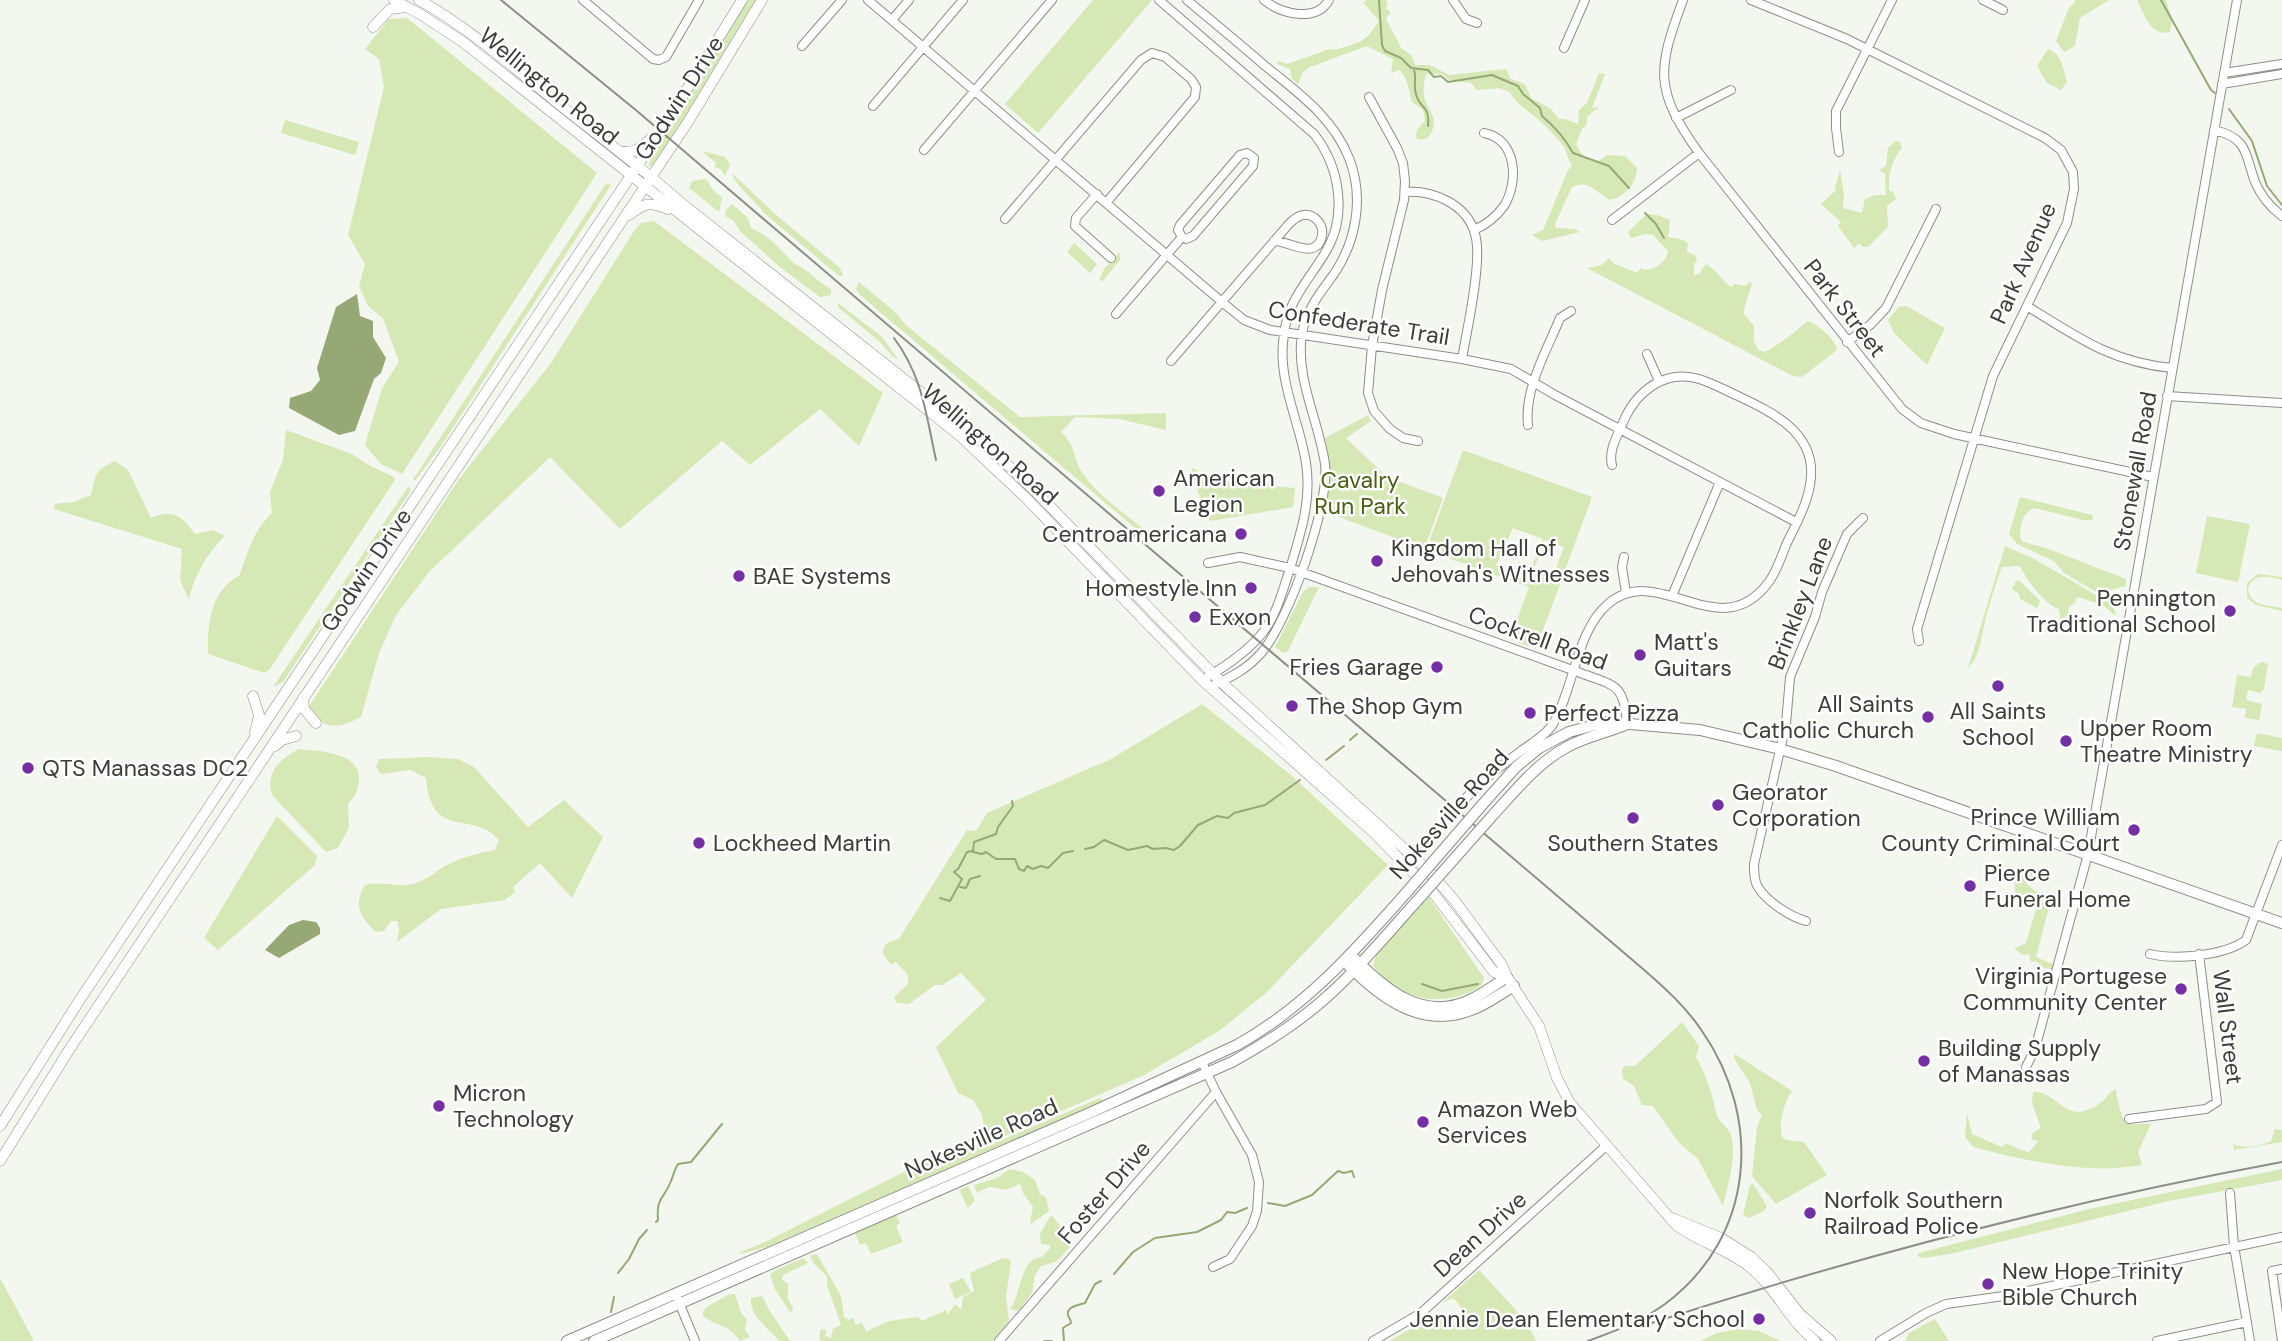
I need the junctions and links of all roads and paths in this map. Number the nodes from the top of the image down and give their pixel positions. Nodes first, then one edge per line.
1 (394, 0) edge
2 (583, 0) edge
3 (699, 0) edge
4 (742, 0) edge
5 (762, 0) edge
6 (842, 0) edge
7 (868, 0) edge
8 (909, 0) edge
9 (963, 0) edge
10 (1052, 0) edge
11 (1159, 0) edge
12 (1187, 0) edge
13 (1264, 0) edge
14 (1329, 0) edge
15 (1454, 0) edge
16 (1585, 0) edge
17 (1683, 0) edge
18 (1751, 0) edge
19 (1892, 0) edge
20 (1983, 0) edge
21 (2237, 0) edge
22 (422, 1) edge
23 (409, 8) junction
24 (2003, 10) dead end
25 (892, 20) junction
26 (1477, 23) dead end
27 (373, 27) dead end
28 (802, 46) dead end
29 (923, 47) junction
30 (1564, 48) dead end
31 (1867, 48) junction
32 (2282, 64) edge
33 (2224, 73) junction
34 (2282, 75) edge
35 (2222, 84) junction
36 (1731, 90) dead end
37 (975, 91) junction
38 (1369, 97) dead end
39 (873, 106) dead end
40 (1676, 118) junction
41 (2214, 130) junction
42 (661, 131) junction
43 (1484, 133) dead end
44 (611, 146) junction
45 (924, 150) dead end
46 (1839, 152) dead end
47 (1699, 153) junction
48 (662, 160) junction
49 (1055, 160) junction
50 (637, 166) junction
51 (631, 176) junction
52 (652, 176) junction
53 (645, 186) junction
54 (1405, 192) junction
55 (1097, 194) junction
56 (1106, 203) junction
57 (677, 206) junction
58 (1936, 209) dead end
59 (2282, 216) edge
60 (1005, 219) dead end
61 (623, 220) junction
62 (1612, 220) dead end
63 (1474, 230) junction
64 (1182, 237) junction
65 (1274, 241) junction
66 (1167, 255) junction
67 (1111, 258) dead end
68 (1222, 302) junction
69 (2027, 306) junction
70 (1571, 311) dead end
71 (1116, 314) dead end
72 (1284, 333) junction
73 (1302, 335) junction
74 (1847, 342) junction
75 (1372, 346) junction
76 (1647, 354) dead end
77 (1462, 359) junction
78 (1171, 361) dead end
79 (2172, 368) junction
80 (1659, 381) junction
81 (1534, 382) junction
82 (2167, 396) junction
83 (2282, 403) edge
84 (1528, 425) dead end
85 (1620, 428) junction
86 (1975, 438) junction
87 (1418, 441) dead end
88 (1612, 465) dead end
89 (2153, 477) junction
90 (1720, 482) junction
91 (1863, 518) dead end
92 (1796, 522) junction
93 (1624, 557) dead end
94 (1208, 563) dead end
95 (1290, 568) junction
96 (1301, 572) junction
97 (1626, 593) junction
98 (1672, 596) junction
99 (1919, 641) dead end
100 (1573, 671) junction
101 (1217, 678) junction
102 (1206, 683) junction
103 (253, 696) dead end
104 (303, 698) junction
105 (316, 723) dead end
106 (1627, 724) junction
107 (296, 736) dead end
108 (252, 743) junction
109 (1780, 749) junction
110 (264, 756) junction
111 (1465, 799) dead end
112 (2282, 845) edge
113 (2088, 854) junction
114 (2257, 915) junction
115 (1806, 921) dead end
116 (2282, 923) edge
117 (2150, 954) dead end
118 (2199, 954) junction
119 (1348, 958) junction
120 (1357, 967) junction
121 (1510, 981) junction
122 (1202, 1062) junction
123 (2026, 1067) dead end
124 (1208, 1074) junction
125 (1216, 1092) junction
126 (2129, 1119) dead end
127 (0, 1126) edge
128 (1606, 1146) junction
129 (0, 1161) edge
130 (2230, 1193) dead end
131 (1671, 1218) junction
132 (847, 1225) junction
133 (2282, 1237) edge
134 (2234, 1246) junction
135 (1213, 1267) dead end
136 (2282, 1269) edge
137 (677, 1299) junction
138 (2247, 1322) junction
139 (567, 1341) edge
140 (594, 1341) edge
141 (695, 1341) edge
142 (999, 1341) edge
143 (1373, 1341) edge
144 (1815, 1341) edge
145 (1831, 1341) edge
146 (1880, 1341) edge
147 (2157, 1341) edge
148 (2249, 1341) edge
149 (2282, 1341) edge

1 - 23 main road, Wellington Road
2 - 3 street
4 - 42 main road, Godwin Drive
5 - 48 main road, Godwin Drive
6 - 28 street
7 - 25 street, Confederate Trail
8 - 25 street
9 - 29 street
10 - 37 street
11 - 72 street
12 - 73 street
13 - 14 street
15 - 26 street
16 - 30 street
17 - 40 street, Park Street
18 - 31 street, Park Avenue
19 - 31 street
20 - 24 street
21 - 33 street, Stonewall Road
22 - 44 main road, Wellington Road
23 - 27 main road
23 - 51 main road, Wellington Road
25 - 29 street, Confederate Trail
29 - 37 street, Confederate Trail
29 - 39 street
31 - 46 street
31 - 69 street, Park Avenue
32 - 33 street
33 - 35 street, Stonewall Road
34 - 35 street
35 - 41 street, Stonewall Road
36 - 40 street
37 - 45 street
37 - 49 street, Confederate Trail
38 - 54 street
40 - 47 street, Park Street
41 - 59 street
41 - 79 street, Stonewall Road
42 - 44 main road
42 - 50 main road, Godwin Drive
43 - 63 street
44 - 50 main road, Wellington Road
47 - 62 street
47 - 74 street, Park Street
48 - 52 main road, Godwin Drive
48 - 57 main road
49 - 55 street, Confederate Trail
49 - 56 street
49 - 60 street
50 - 51 main road, Godwin Drive
50 - 52 main road, Wellington Road
51 - 53 main road, Wellington Road
51 - 108 main road, Godwin Drive
52 - 53 main road, Godwin Drive
52 - 57 main road, Wellington Road
53 - 57 main road, Wellington Road
53 - 61 main road, Godwin Drive
54 - 63 street
54 - 75 street
55 - 56 street, Confederate Trail
55 - 67 street
56 - 66 street, Confederate Trail
57 - 61 main road
57 - 101 main road, Wellington Road
57 - 102 main road, Wellington Road
58 - 74 street
61 - 104 main road, Godwin Drive
63 - 77 street
64 - 64 street
64 - 66 street
65 - 65 street
65 - 68 street
66 - 68 street, Confederate Trail
66 - 71 street
68 - 72 street, Confederate Trail
68 - 78 street
69 - 79 street
69 - 86 street, Park Avenue
70 - 81 street
72 - 73 street, Confederate Trail
72 - 95 street
73 - 75 street, Confederate Trail
73 - 96 street
74 - 86 street, Park Street
75 - 77 street, Confederate Trail
75 - 87 street
76 - 80 street
77 - 81 street, Confederate Trail
79 - 82 street, Stonewall Road
80 - 85 street
80 - 92 street
81 - 84 street
81 - 85 street, Confederate Trail
82 - 83 street
82 - 89 street, Stonewall Road
85 - 88 street
85 - 90 street, Confederate Trail
86 - 89 street, Park Street
86 - 99 street, Park Avenue
89 - 113 street, Stonewall Road
90 - 92 street, Confederate Trail
90 - 98 street
91 - 109 street, Brinkley Lane
92 - 98 street
93 - 97 street
94 - 95 street, Cockrell Road
95 - 96 street, Cockrell Road
95 - 101 street
96 - 100 street, Cockrell Road
96 - 101 street
97 - 98 street
97 - 100 street
100 - 106 street, Cockrell Road
100 - 111 street
101 - 102 street
101 - 121 main road, Wellington Road
102 - 121 main road, Wellington Road
103 - 108 main road
104 - 105 main road
104 - 110 main road, Godwin Drive
106 - 109 highway
106 - 119 highway, Nokesville Road, bridge
106 - 120 highway, Nokesville Road, bridge
107 - 110 main road
108 - 127 main road, Godwin Drive
109 - 113 highway
109 - 115 street, Brinkley Lane
110 - 129 main road, Godwin Drive
112 - 114 street
113 - 114 highway
113 - 123 street, Stonewall Road
114 - 116 highway
114 - 118 street
117 - 118 street
118 - 126 street, Wall Street
119 - 120 highway
119 - 122 highway, Nokesville Road
120 - 121 highway
120 - 124 highway, Nokesville Road
121 - 128 main road, Wellington Road
122 - 124 street
122 - 132 highway, Nokesville Road
124 - 125 street
124 - 132 highway, Nokesville Road
125 - 135 street
125 - 142 street, Foster Drive
128 - 131 main road, Wellington Road
128 - 143 street, Dean Drive
130 - 134 street
131 - 144 main road, Wellington Road
131 - 145 main road, Wellington Road
132 - 137 highway, Nokesville Road
133 - 134 street
134 - 138 street
134 - 146 street
136 - 149 street
137 - 139 highway, Nokesville Road
137 - 140 highway, Nokesville Road
137 - 141 street
138 - 147 street
138 - 148 street

